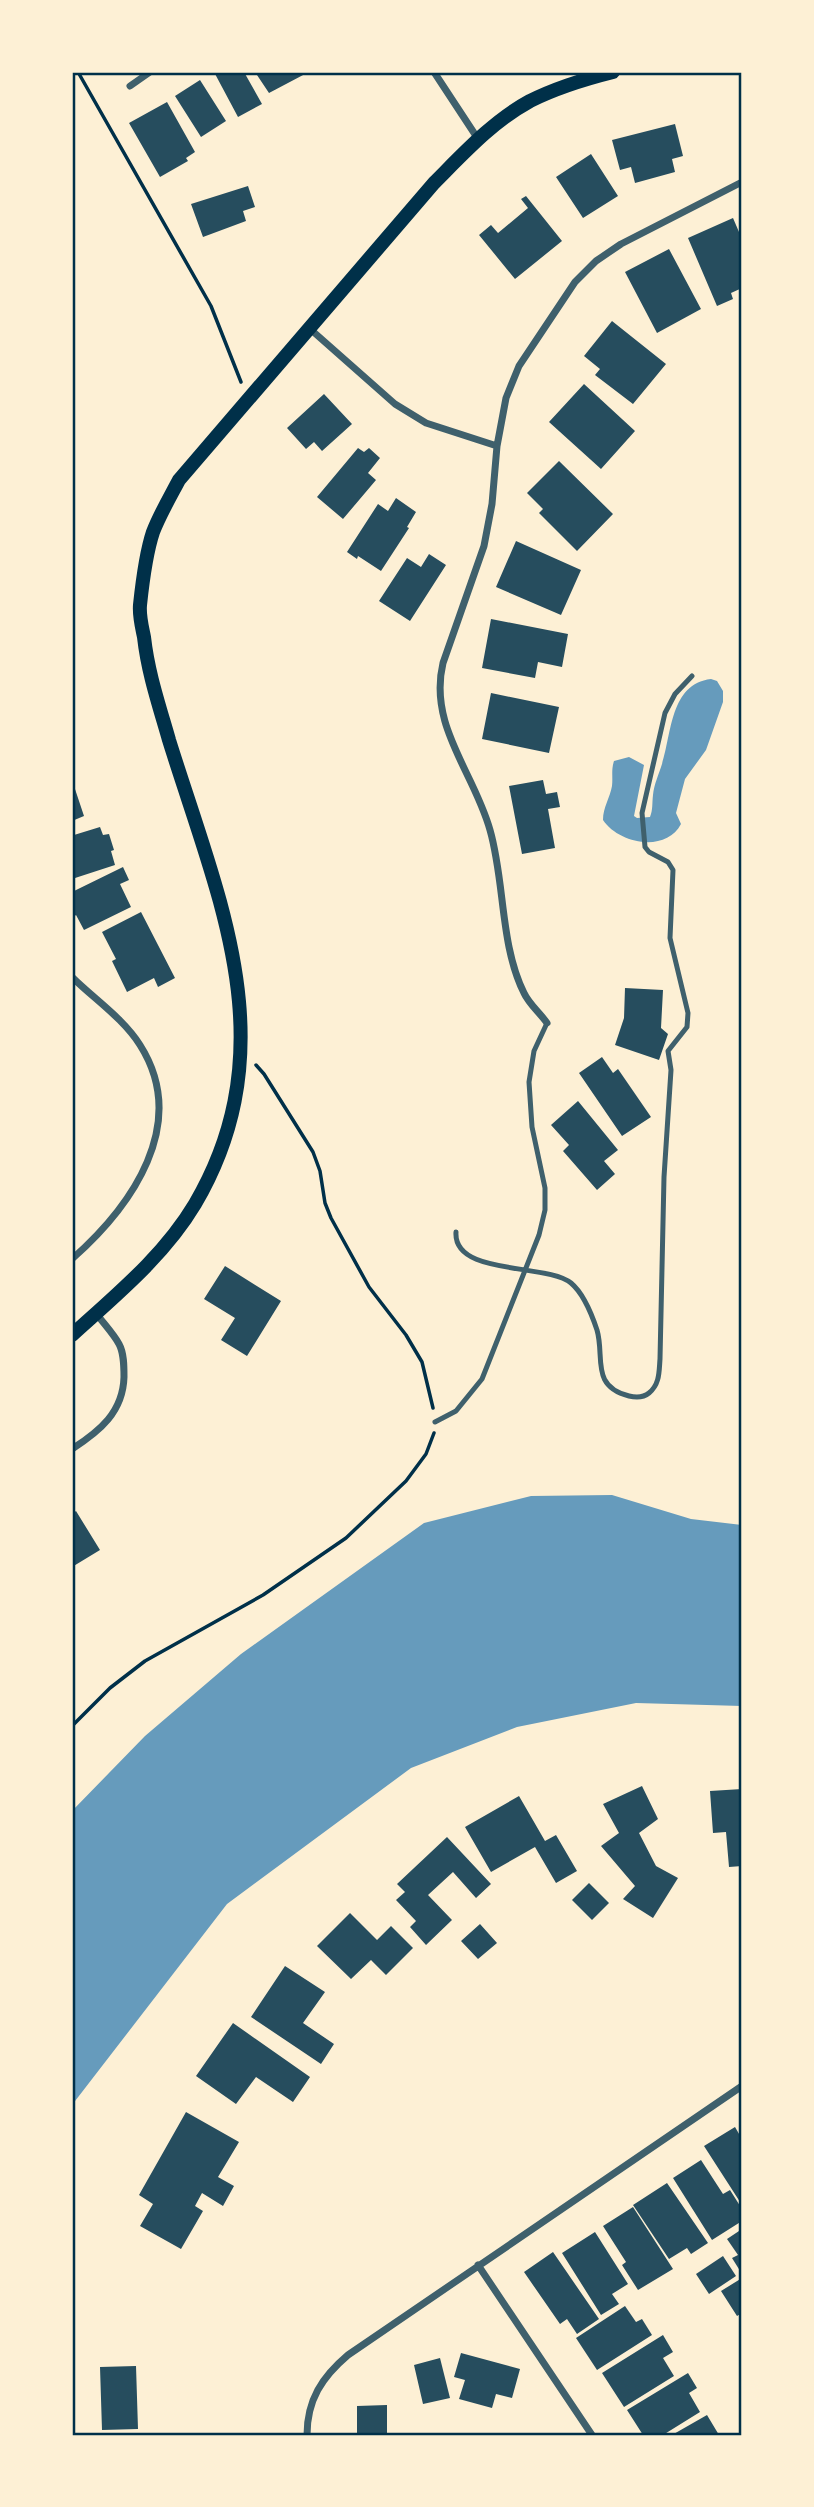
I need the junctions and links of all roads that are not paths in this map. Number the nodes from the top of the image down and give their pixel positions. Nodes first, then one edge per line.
1 (150, 72) edge
2 (434, 72) edge
3 (613, 72) edge
4 (130, 86) dead end
5 (478, 139) junction
6 (742, 183) edge
7 (309, 328) junction
8 (497, 446) junction
9 (692, 676) dead end
10 (72, 977) edge
11 (547, 1023) joint
12 (456, 1233) dead end
13 (72, 1259) edge
14 (526, 1270) junction
15 (96, 1313) junction
16 (72, 1335) edge
17 (435, 1422) road end
18 (72, 1449) edge
19 (741, 2089) edge
20 (478, 2265) junction
21 (307, 2435) edge
22 (592, 2435) edge

1 - 4 street
2 - 5 street
3 - 5 main road
5 - 7 main road
6 - 8 street
7 - 8 street
7 - 15 main road
8 - 11 street
9 - 14 lane
10 - 13 street
11 - 14 lane
12 - 14 lane
14 - 17 lane
15 - 16 main road
15 - 18 street
19 - 20 street
20 - 21 street
20 - 22 street

